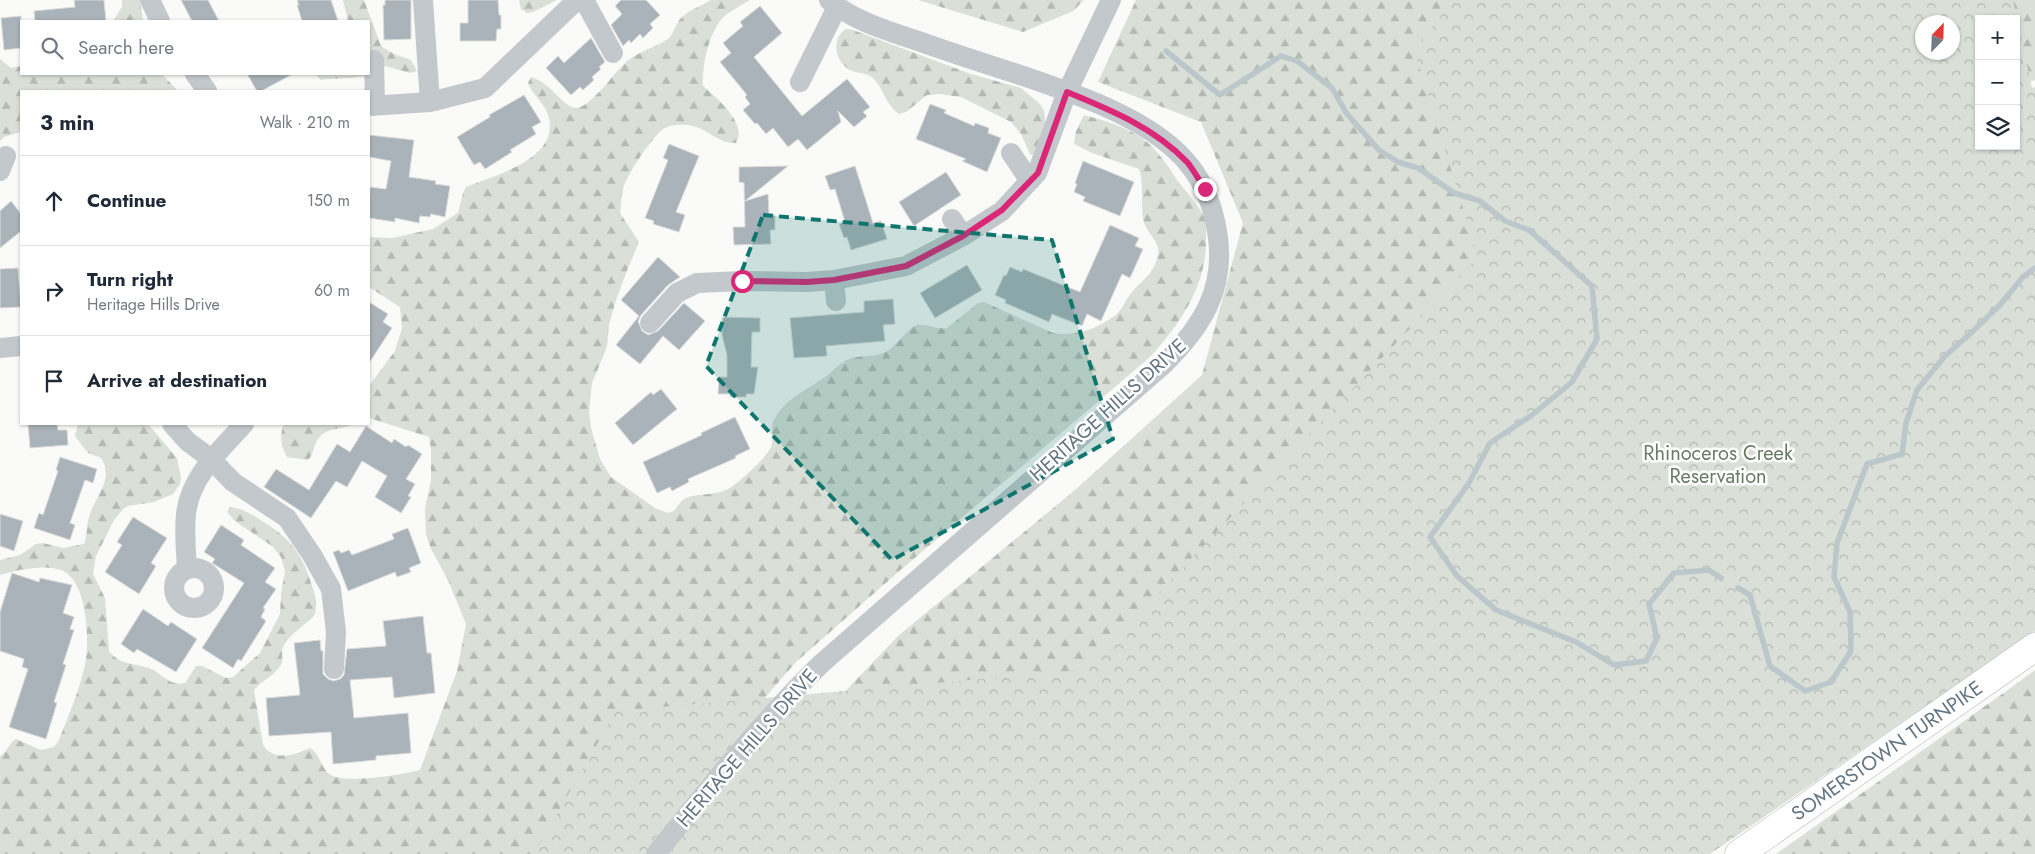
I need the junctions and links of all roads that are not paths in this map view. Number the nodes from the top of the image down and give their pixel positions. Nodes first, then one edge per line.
1 (150, 0) edge
2 (423, 0) edge
3 (577, 0) edge
4 (584, 0) edge
5 (1112, 0) edge
6 (833, 4) edge
7 (160, 20) edge
8 (613, 53) dead end
9 (374, 60) dead end
10 (196, 75) edge
11 (800, 82) dead end
12 (206, 90) edge
13 (1067, 92) junction
14 (430, 102) junction
15 (372, 106) edge
16 (1011, 153) dead end
17 (1030, 181) junction
18 (952, 219) dead end
19 (963, 236) junction
20 (834, 280) junction
21 (836, 301) dead end
22 (650, 323) dead end
23 (20, 346) edge
24 (0, 348) edge
25 (173, 425) edge
26 (243, 425) edge
27 (211, 459) junction
28 (187, 569) dead end
29 (2035, 647) edge
30 (334, 669) dead end
31 (656, 854) edge
32 (1739, 854) edge

1 - 7 street
2 - 14 street
3 - 14 street
4 - 8 street
5 - 13 street
6 - 11 street
6 - 13 street, HERITAGE HILLS DRIVE
9 - 15 street
10 - 12 street
13 - 17 street
13 - 31 street, HERITAGE HILLS DRIVE
14 - 15 street
16 - 17 street
17 - 19 street
18 - 19 street
19 - 20 street
20 - 21 street
20 - 22 street
23 - 24 street
25 - 27 street
26 - 27 street
27 - 28 street
27 - 30 street
29 - 32 main road, SOMERSTOWN TURNPIKE

